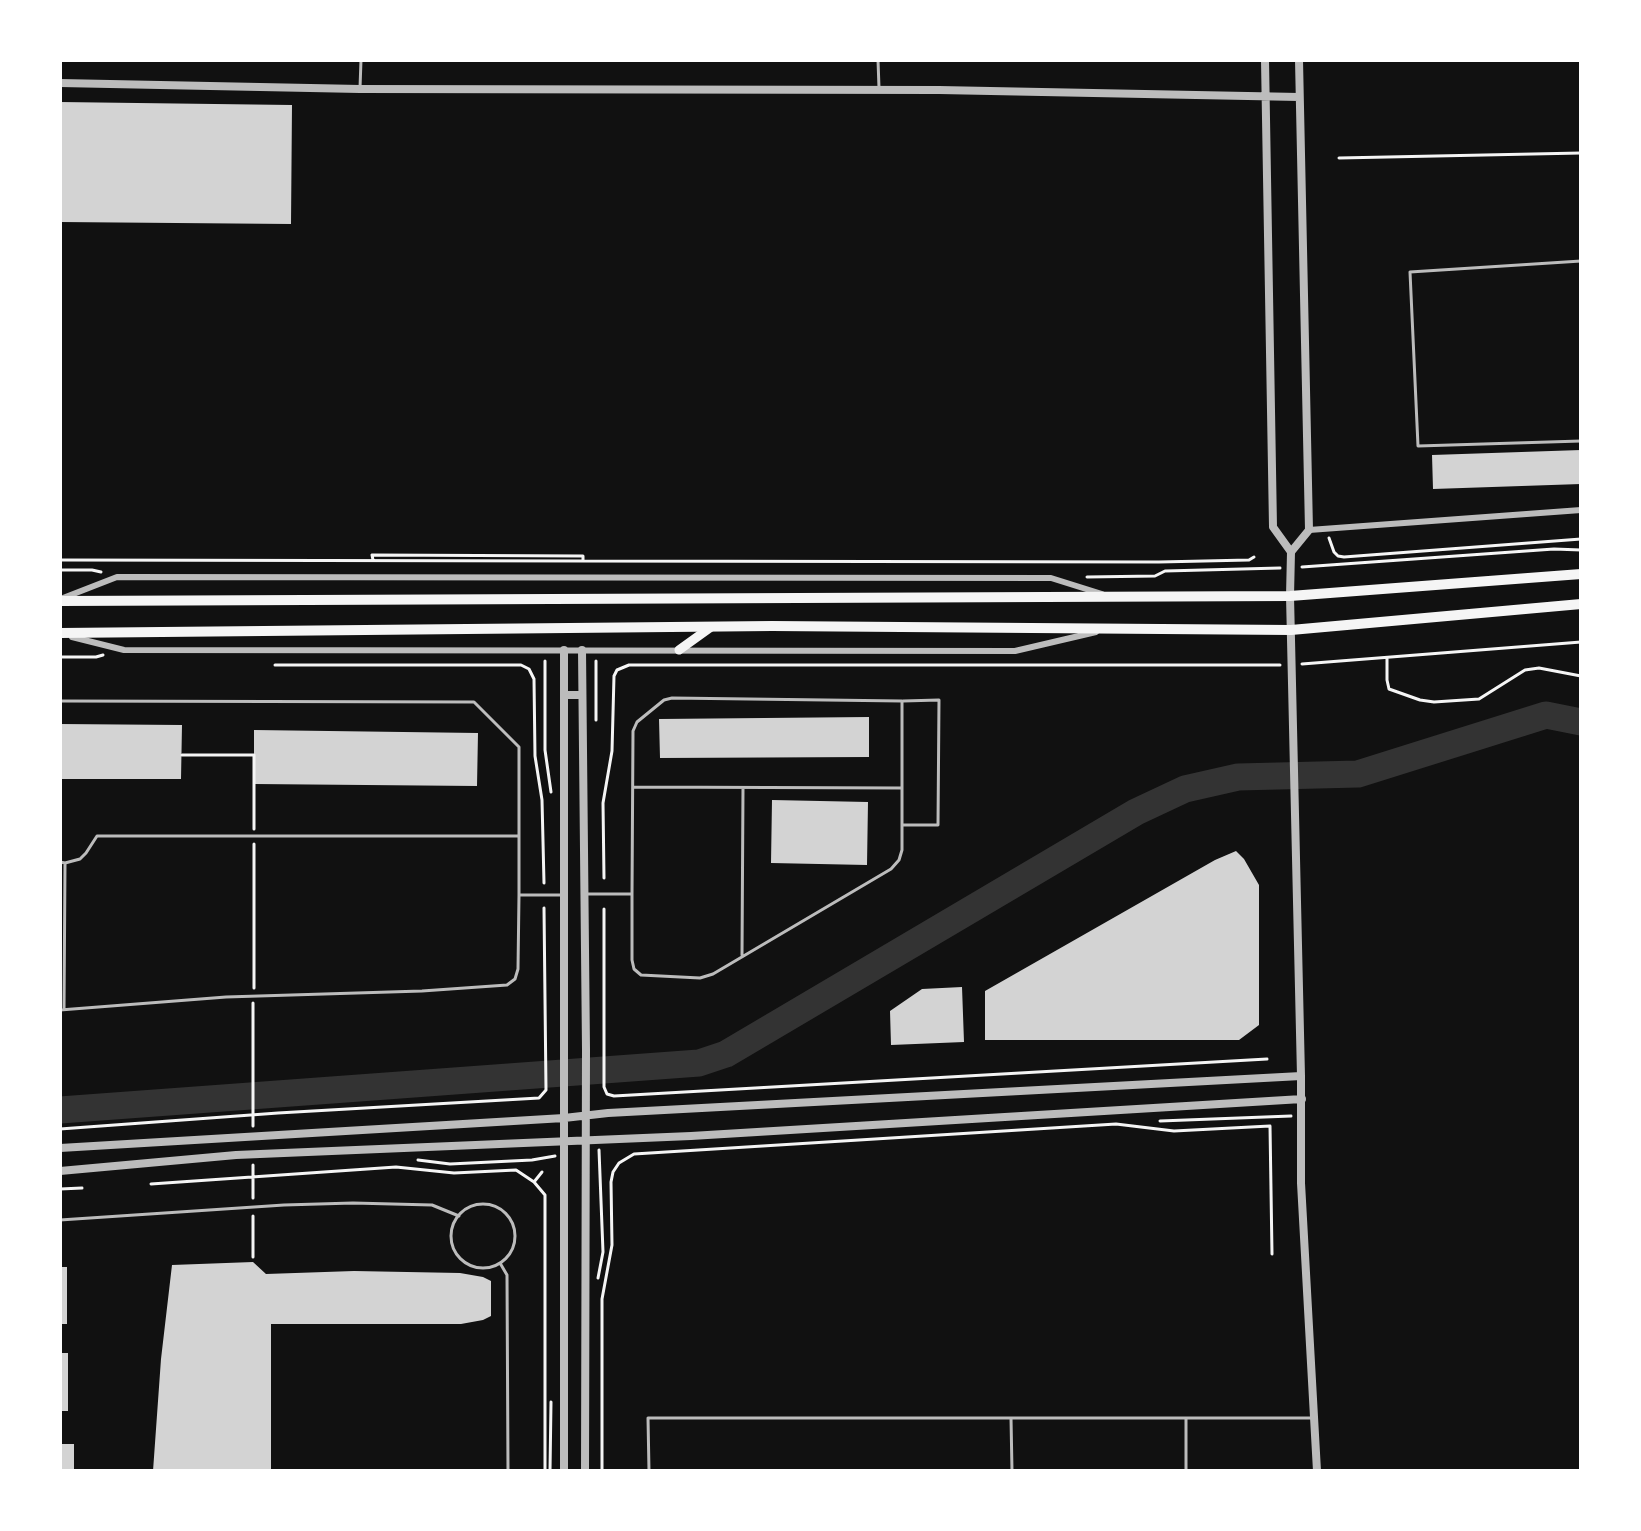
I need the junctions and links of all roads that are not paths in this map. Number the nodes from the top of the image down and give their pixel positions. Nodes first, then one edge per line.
1 (361, 60) edge
2 (878, 60) edge
3 (1265, 60) edge
4 (1299, 60) edge
5 (60, 83) edge
6 (360, 89) junction
7 (879, 90) junction
8 (1299, 97) junction
9 (1265, 98) junction
10 (1581, 261) edge
11 (1581, 441) edge
12 (1581, 510) edge
13 (1310, 530) junction
14 (1291, 552) junction
15 (1581, 574) edge
16 (1290, 596) junction
17 (1115, 598) junction
18 (60, 600) edge
19 (1581, 604) edge
20 (711, 627) junction
21 (1117, 628) junction
22 (1291, 630) junction
23 (60, 633) edge
24 (564, 650) junction
25 (582, 650) junction
26 (679, 650) junction
27 (564, 695) junction
28 (582, 695) junction
29 (902, 700) junction
30 (60, 701) edge
31 (633, 787) junction
32 (743, 788) junction
33 (902, 788) junction
34 (902, 825) junction
35 (519, 836) junction
36 (60, 862) edge
37 (65, 864) junction
38 (584, 894) junction
39 (632, 894) junction
40 (519, 895) junction
41 (564, 895) junction
42 (742, 956) junction
43 (62, 1010) edge
44 (1301, 1076) junction
45 (1302, 1100) junction
46 (586, 1116) junction
47 (564, 1118) junction
48 (586, 1140) junction
49 (564, 1141) junction
50 (60, 1148) edge
51 (60, 1171) edge
52 (459, 1216) junction
53 (60, 1220) edge
54 (501, 1263) junction
55 (1011, 1418) junction
56 (1186, 1418) junction
57 (1314, 1418) junction
58 (508, 1471) edge
59 (564, 1471) edge
60 (585, 1471) edge
61 (649, 1471) edge
62 (1012, 1471) edge
63 (1186, 1471) edge
64 (1317, 1471) edge

1 - 6 lane
2 - 7 lane
3 - 9 street
4 - 8 street
5 - 6 street
6 - 7 street
7 - 9 street
8 - 9 street
8 - 13 street
9 - 14 street
10 - 11 lane
12 - 13 street
13 - 14 street
14 - 16 street
15 - 16 main road
16 - 17 main road
16 - 22 street
17 - 18 main road
17 - 18 street
19 - 22 main road
20 - 21 main road
20 - 23 main road
20 - 26 main road
21 - 22 main road
21 - 26 street
22 - 44 street
23 - 24 street
24 - 25 street
24 - 27 street
25 - 26 street
25 - 28 street
27 - 28 street
27 - 41 street
28 - 38 street
29 - 31 lane
29 - 33 lane
29 - 34 lane
30 - 35 lane
31 - 32 lane
31 - 39 lane
32 - 33 lane
32 - 42 lane
33 - 34 lane
34 - 42 lane
35 - 37 lane
35 - 40 lane
36 - 37 lane
37 - 43 lane
38 - 39 lane
38 - 46 street
39 - 42 lane
40 - 41 lane
40 - 43 lane
41 - 47 street
44 - 45 street
44 - 46 street
45 - 48 street
45 - 57 street
46 - 47 street
46 - 48 street
47 - 49 street
47 - 50 street
48 - 49 street
48 - 60 street
49 - 51 street
49 - 59 street
52 - 53 lane
52 - 54 lane
52 - 54 lane
54 - 58 lane
55 - 56 lane
55 - 61 lane
55 - 62 lane
56 - 57 lane
56 - 63 lane
57 - 64 street

